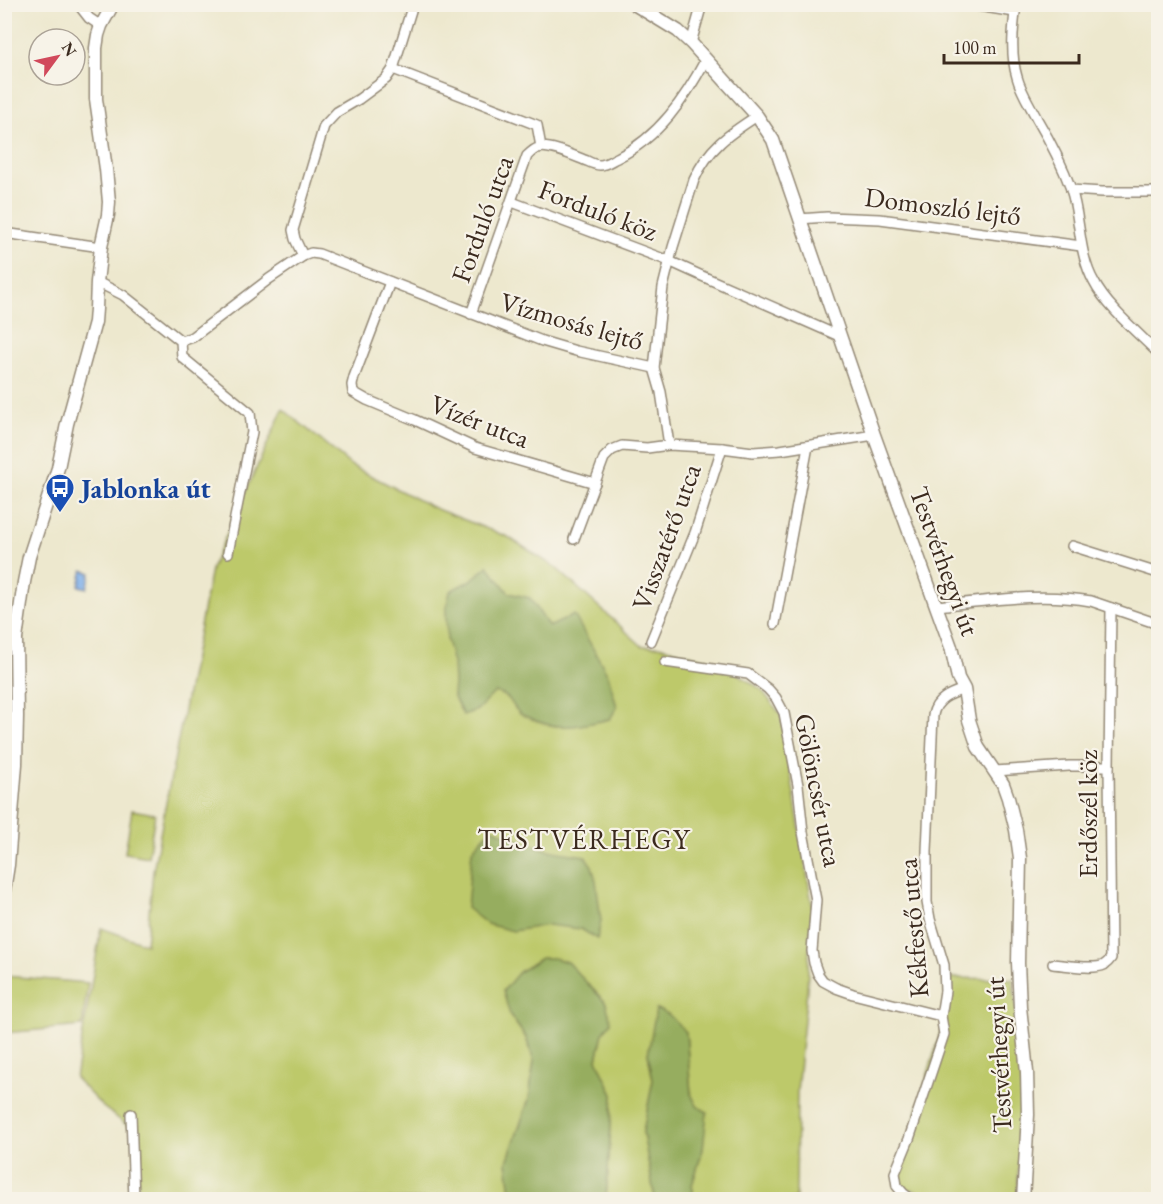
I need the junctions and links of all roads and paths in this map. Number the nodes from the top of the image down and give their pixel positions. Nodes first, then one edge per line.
1 (78, 4) edge
2 (113, 4) edge
3 (413, 4) edge
4 (634, 4) edge
5 (702, 4) edge
6 (966, 4) edge
7 (1016, 8) edge
8 (101, 26) junction
9 (692, 43) junction
10 (706, 59) junction
11 (393, 69) junction
12 (757, 116) junction
13 (542, 147) junction
14 (1071, 190) junction
15 (1158, 192) edge
16 (512, 202) junction
17 (799, 219) junction
18 (4, 233) edge
19 (1081, 246) junction
20 (101, 247) junction
21 (303, 256) junction
22 (669, 261) junction
23 (96, 282) junction
24 (390, 282) junction
25 (471, 314) junction
26 (839, 336) junction
27 (181, 341) junction
28 (1158, 353) edge
29 (654, 368) junction
30 (874, 435) junction
31 (669, 445) junction
32 (808, 446) junction
33 (722, 448) junction
34 (595, 483) junction
35 (574, 539) dead end
36 (1072, 546) dead end
37 (228, 553) dead end
38 (1158, 573) edge
39 (937, 606) junction
40 (1111, 608) junction
41 (775, 624) dead end
42 (1158, 624) edge
43 (651, 641) dead end
44 (665, 662) dead end
45 (964, 689) junction
46 (11, 721) edge
47 (1108, 766) junction
48 (995, 771) junction
49 (4, 890) edge
50 (1053, 964) dead end
51 (941, 1016) junction
52 (130, 1114) dead end
53 (134, 1200) edge
54 (912, 1200) edge
55 (1023, 1200) edge

1 - 8 street
2 - 8 street
3 - 11 street
4 - 9 street, Testvérhegyi út
5 - 9 street
6 - 7 street
7 - 14 street
8 - 20 street
9 - 10 street, Testvérhegyi út
10 - 12 street, Testvérhegyi út
10 - 13 street, Forduló utca
11 - 13 street
11 - 21 street
12 - 17 street, Testvérhegyi út
12 - 22 street, Vízmosás lejtő
13 - 16 street, Forduló utca
14 - 15 street
14 - 19 street
16 - 22 street, Forduló köz
16 - 25 street, Forduló utca
17 - 19 street, Domoszló lejtő
17 - 26 street, Testvérhegyi út
18 - 20 street
19 - 28 street
20 - 23 street
21 - 24 street, Vízmosás lejtő
21 - 27 street
22 - 26 street
22 - 29 street, Vízmosás lejtő
23 - 27 street
23 - 46 street
24 - 25 street, Vízmosás lejtő
24 - 34 street, Vízér utca
25 - 29 street, Vízmosás lejtő
26 - 30 street, Testvérhegyi út
27 - 37 street
29 - 31 street
30 - 32 street, Visszatérő utca
30 - 39 street, Testvérhegyi út
31 - 33 street, Visszatérő utca
31 - 34 street, Visszatérő utca
32 - 33 street, Visszatérő utca
32 - 41 street
33 - 43 street, Visszatérő utca
34 - 35 street
36 - 38 street
39 - 40 street
39 - 45 street, Testvérhegyi út
40 - 42 street
40 - 47 street, Erdőszél köz
44 - 51 street, Gölöncsér utca
45 - 48 street, Testvérhegyi út
45 - 51 street, Kékfestő utca
46 - 49 street
47 - 48 street
47 - 50 street, Erdőszél köz
48 - 55 street, Testvérhegyi út
51 - 54 street, Kékfestő utca
52 - 53 street

